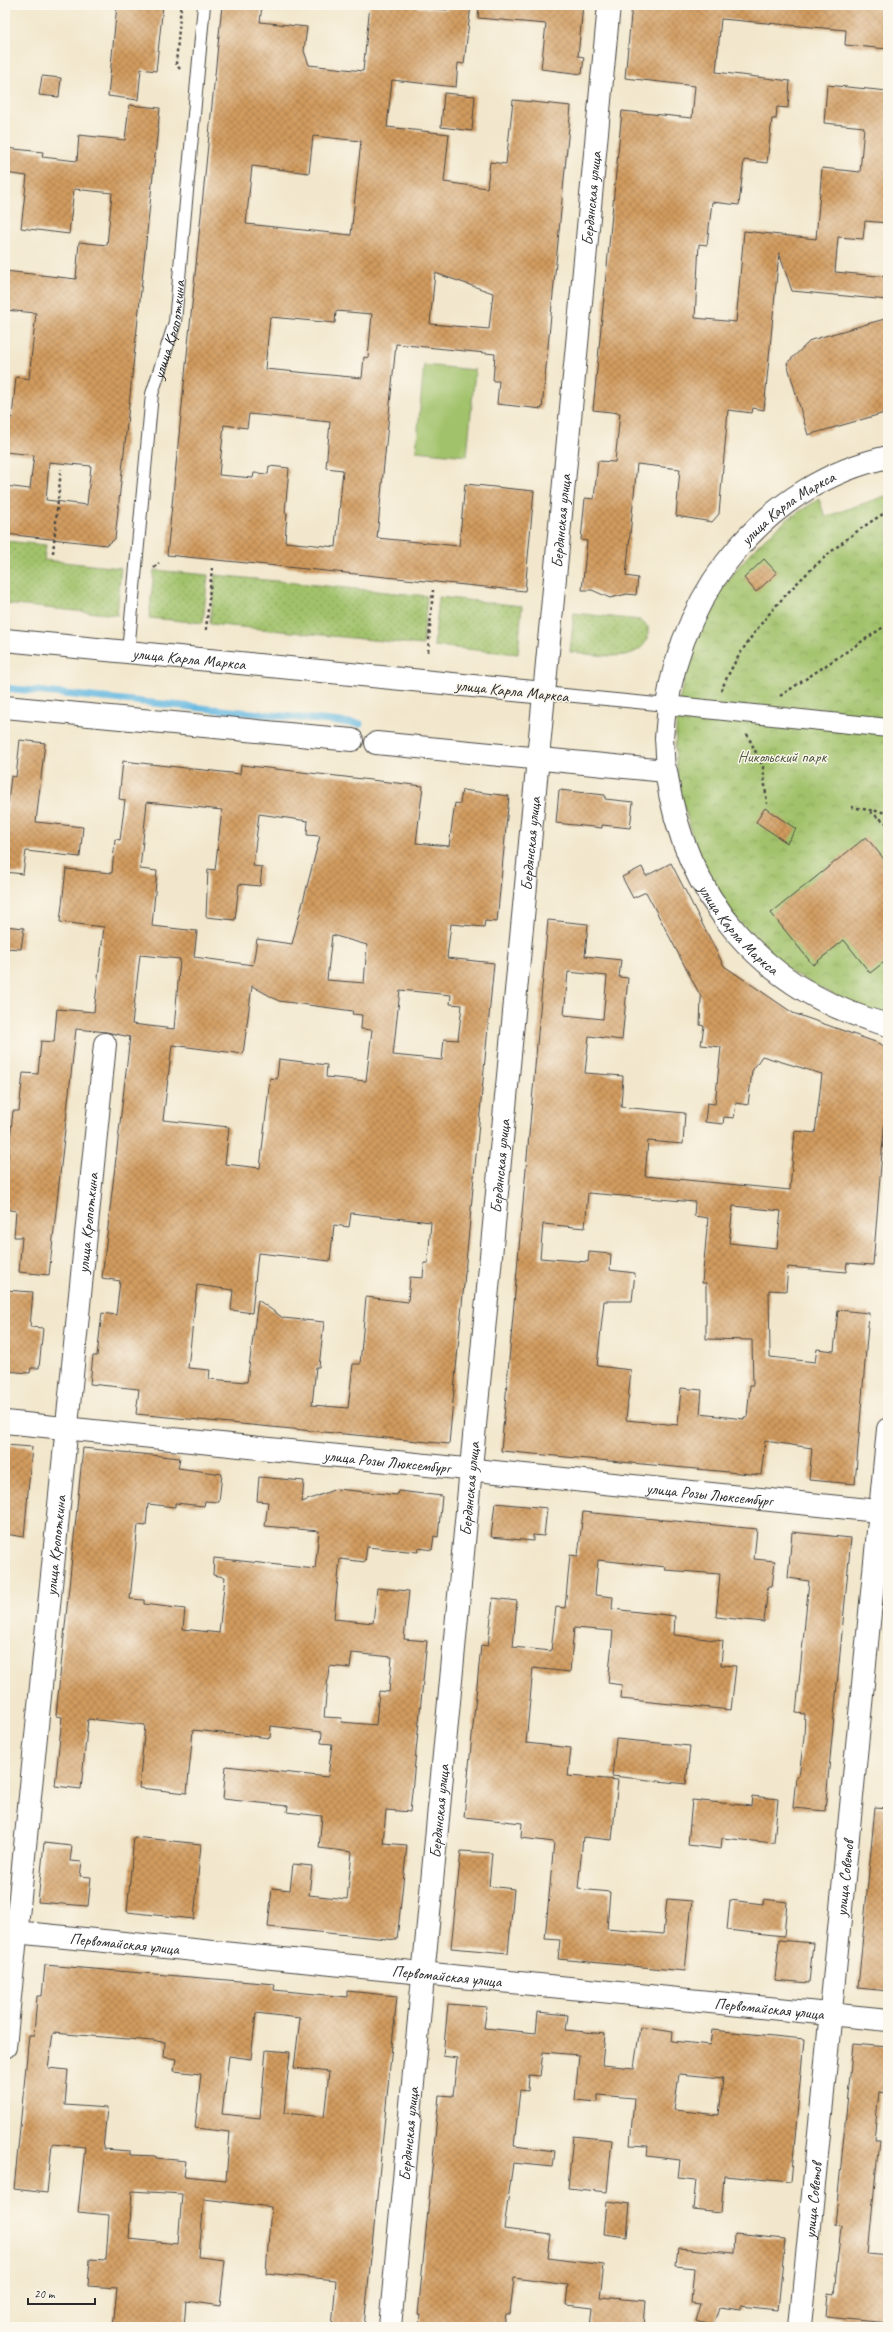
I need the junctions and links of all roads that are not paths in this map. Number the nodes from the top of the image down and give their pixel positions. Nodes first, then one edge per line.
1 (204, 5) edge
2 (610, 5) edge
3 (888, 457) edge
4 (5, 640) edge
5 (128, 652) junction
6 (544, 693) junction
7 (667, 705) junction
8 (5, 706) edge
9 (888, 728) edge
10 (352, 740) dead end
11 (376, 743) dead end
12 (537, 759) junction
13 (666, 771) junction
14 (888, 1025) edge
15 (105, 1044) dead end
16 (5, 1422) edge
17 (66, 1428) junction
18 (888, 1429) edge
19 (472, 1470) junction
20 (884, 1512) edge
21 (10, 1931) edge
22 (423, 1973) junction
23 (831, 2014) junction
24 (888, 2020) edge
25 (5, 2047) edge
26 (390, 2327) edge
27 (800, 2327) edge

1 - 5 lane, улица Кропоткина
2 - 6 street, Бердянская улица
3 - 7 street, улица Карла Маркса
4 - 5 street, улица Карла Маркса
5 - 6 street, улица Карла Маркса
6 - 7 lane, улица Карла Маркса
6 - 12 street, Бердянская улица
7 - 9 street
7 - 13 street
8 - 10 street
11 - 12 street
12 - 13 street
12 - 19 street, Бердянская улица
13 - 14 street, улица Карла Маркса
15 - 17 street, улица Кропоткина
16 - 17 street, улица Розы Люксембург
17 - 19 street, улица Розы Люксембург
17 - 21 street, улица Кропоткина
18 - 20 street, улица Советов
19 - 20 street, улица Розы Люксембург
19 - 22 street, Бердянская улица
20 - 23 street, улица Советов
21 - 22 street, Первомайская улица
21 - 25 street, улица Кропоткина
22 - 23 street, Первомайская улица
22 - 26 street, Бердянская улица
23 - 24 street, Первомайская улица
23 - 27 street, улица Советов

